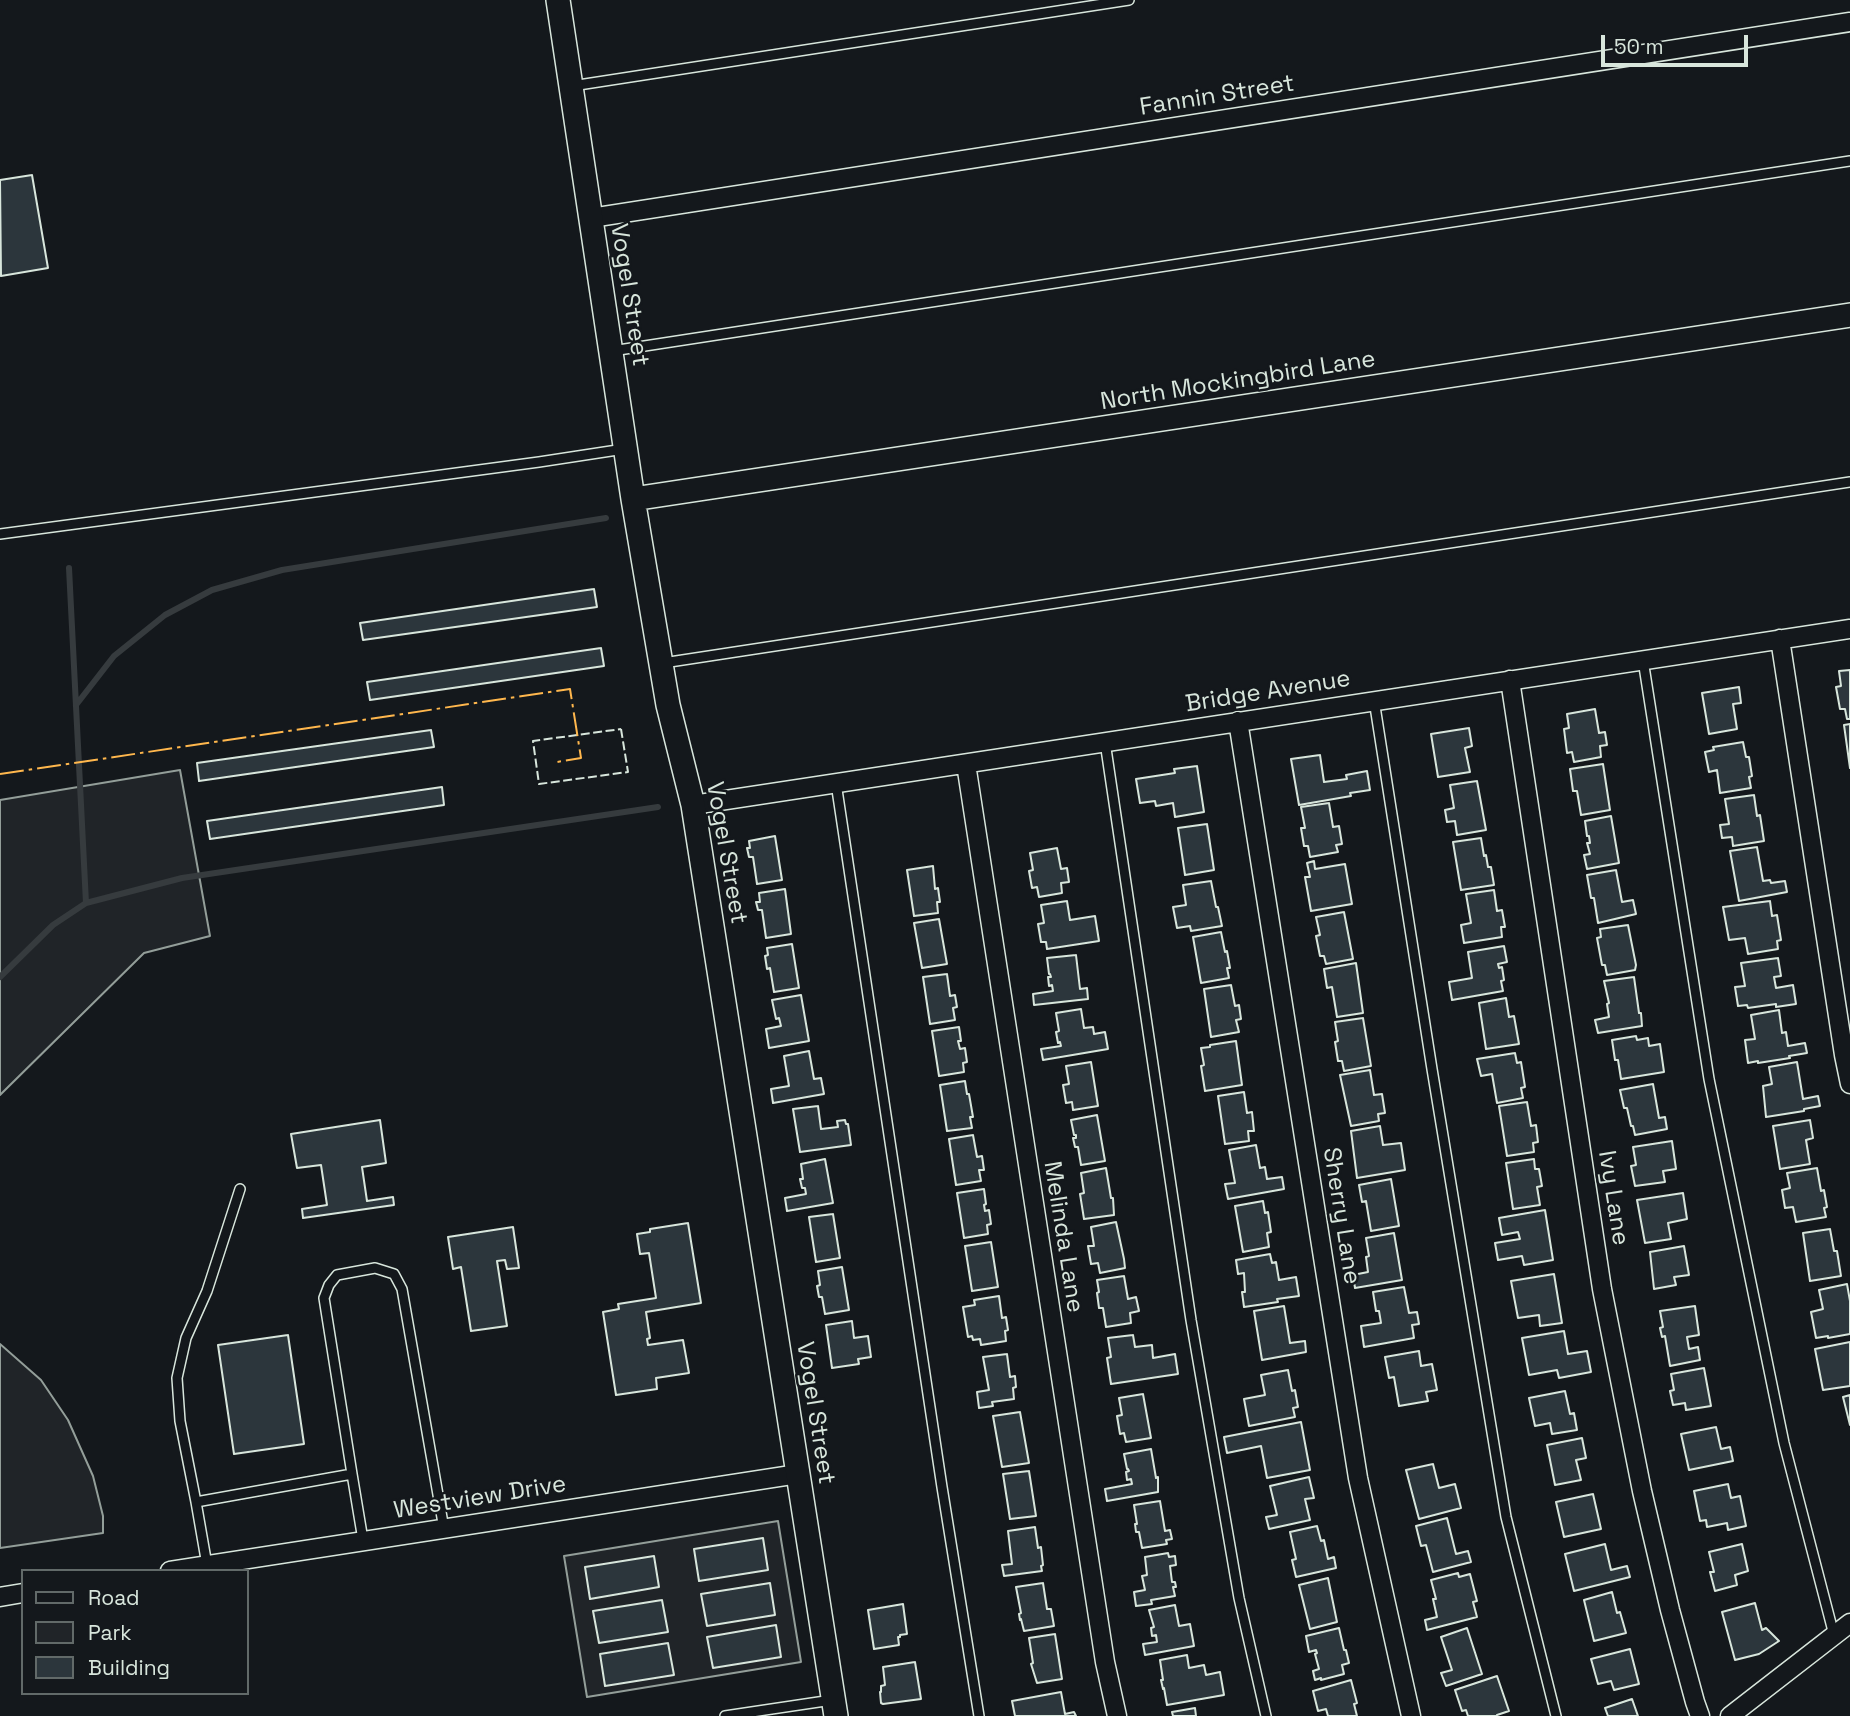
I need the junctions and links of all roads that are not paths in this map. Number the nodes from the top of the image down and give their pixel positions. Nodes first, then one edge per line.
1 (558, 0) edge
2 (1129, 0) edge
3 (1850, 22) edge
4 (571, 86) junction
5 (1850, 161) edge
6 (591, 218) junction
7 (1850, 316) edge
8 (611, 351) junction
9 (625, 448) junction
10 (1850, 482) edge
11 (633, 499) junction
12 (0, 534) edge
13 (1850, 629) edge
14 (1780, 639) junction
15 (1643, 660) junction
16 (661, 663) junction
17 (1510, 680) junction
18 (1374, 700) junction
19 (1238, 721) junction
20 (1105, 742) junction
21 (966, 764) junction
22 (836, 783) junction
23 (693, 805) junction
24 (1850, 1084) edge
25 (240, 1189) dead end
26 (352, 1474) junction
27 (798, 1474) junction
28 (196, 1502) junction
29 (444, 1529) junction
30 (363, 1540) junction
31 (207, 1565) junction
32 (182, 1569) edge
33 (21, 1594) edge
34 (0, 1597) edge
35 (1850, 1623) edge
36 (1835, 1635) junction
37 (835, 1708) edge
38 (725, 1716) edge
39 (979, 1716) edge
40 (1117, 1716) edge
41 (1266, 1716) edge
42 (1410, 1716) edge
43 (1556, 1716) edge
44 (1700, 1716) edge
45 (1730, 1716) edge

1 - 4 street, Vogel Street
2 - 4 lane
3 - 6 street, Fannin Street
4 - 6 street, Vogel Street
5 - 8 lane
6 - 8 street, Vogel Street
7 - 11 street, North Mockingbird Lane
8 - 9 street, Vogel Street
9 - 11 street, Vogel Street
9 - 12 lane
10 - 16 lane
11 - 16 street, Vogel Street
13 - 14 street, Bridge Avenue
14 - 15 street, Bridge Avenue
14 - 24 street
15 - 17 street, Bridge Avenue
15 - 36 lane
16 - 23 street, Vogel Street
17 - 18 street, Bridge Avenue
17 - 44 street, Ivy Lane
18 - 19 street, Bridge Avenue
18 - 43 lane
19 - 20 street, Bridge Avenue
19 - 42 street, Sherry Lane
20 - 21 street, Bridge Avenue
20 - 41 lane
21 - 22 street, Bridge Avenue
21 - 40 street, Melinda Lane
22 - 23 street, Bridge Avenue
22 - 39 lane
23 - 27 street, Vogel Street
25 - 28 lane
26 - 28 lane
26 - 29 lane
26 - 30 lane
27 - 29 street, Westview Drive
27 - 37 street, Vogel Street
28 - 31 lane
29 - 30 street, Westview Drive
30 - 31 street, Westview Drive
31 - 32 street, Westview Drive
33 - 34 street
35 - 36 street
36 - 45 street
37 - 38 lane

